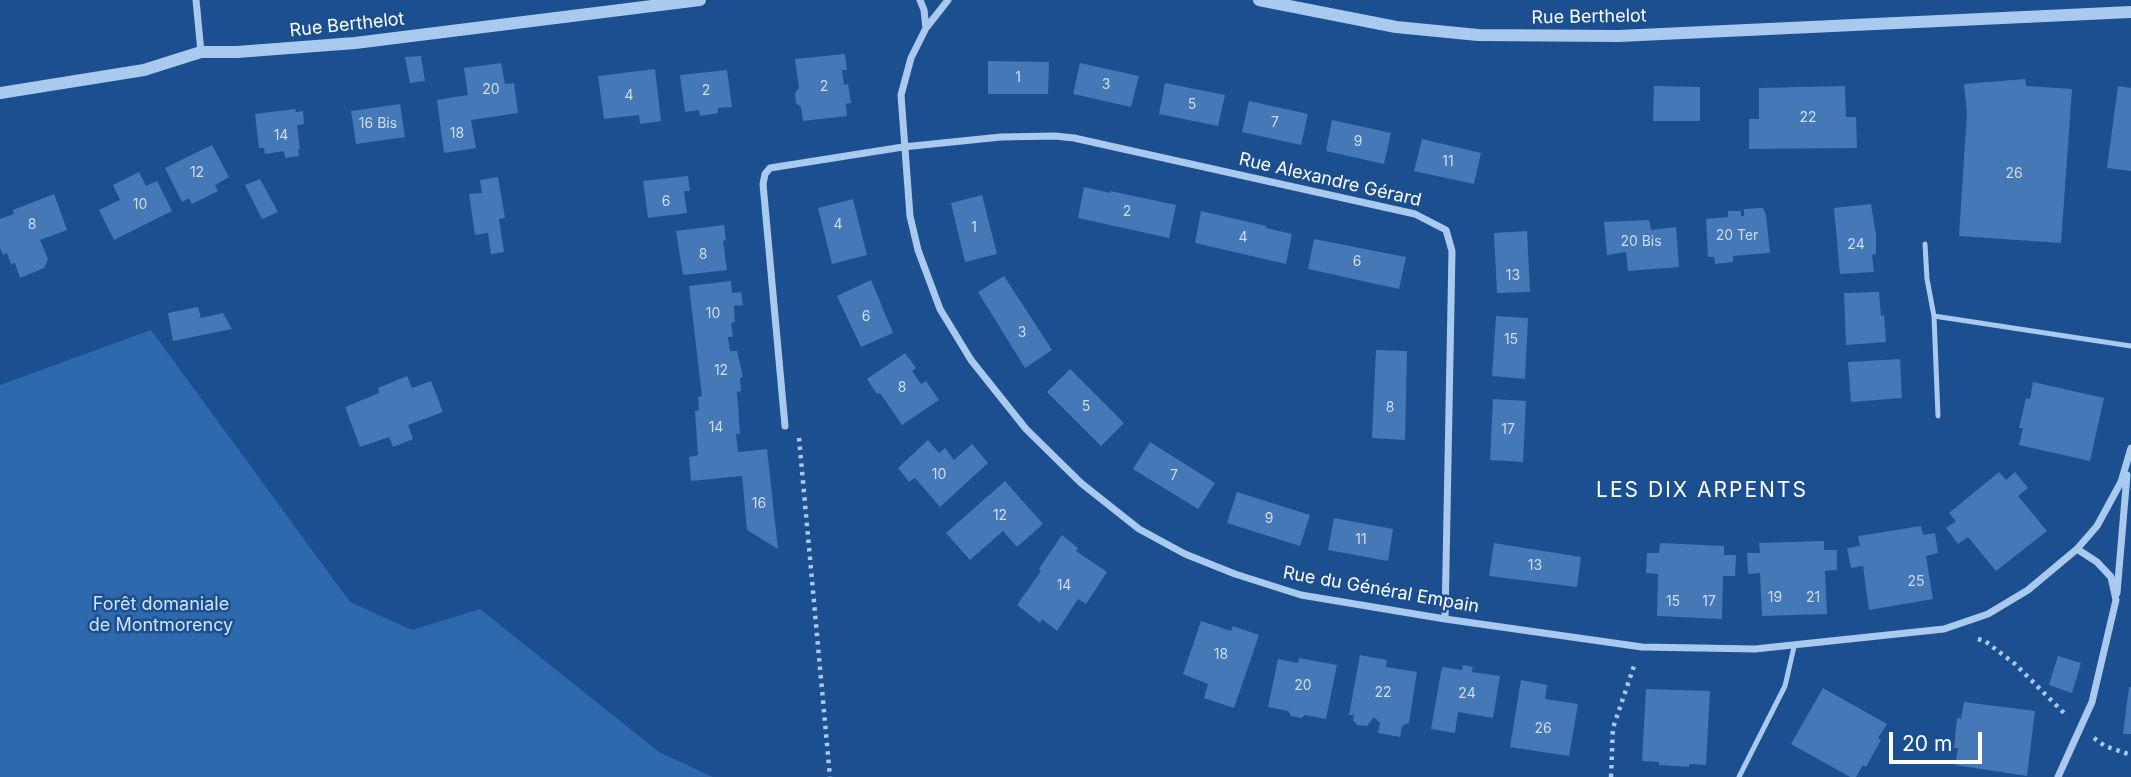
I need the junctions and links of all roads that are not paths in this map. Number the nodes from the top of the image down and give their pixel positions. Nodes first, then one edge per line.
1 (196, 0) edge
2 (700, 0) edge
3 (920, 0) edge
4 (948, 0) edge
5 (1259, 0) edge
6 (2131, 12) edge
7 (926, 28) junction
8 (201, 52) junction
9 (0, 93) edge
10 (903, 147) junction
11 (1925, 243) dead end
12 (1934, 316) junction
13 (2131, 346) edge
14 (1938, 416) dead end
15 (785, 426) road end
16 (2131, 448) edge
17 (2128, 464) junction
18 (2077, 549) junction
19 (2116, 600) junction
20 (1445, 619) junction
21 (1794, 647) junction
22 (1739, 777) edge
23 (2058, 777) edge

1 - 8 street
2 - 8 street, Rue Berthelot
3 - 7 street
4 - 7 street, Rue du Général Empain
5 - 6 street, Rue Berthelot
7 - 10 street, Rue du Général Empain
8 - 9 street, Rue Berthelot
10 - 15 street
10 - 20 street, Rue du Général Empain
10 - 20 street, Rue Alexandre Gérard
11 - 12 lane
12 - 13 lane
12 - 14 lane
16 - 17 street, Rue du Général Empain
17 - 18 street, Rue du Général Empain
17 - 19 street
18 - 19 street
18 - 21 street, Rue du Général Empain
19 - 23 street
20 - 21 street, Rue du Général Empain
21 - 22 lane

